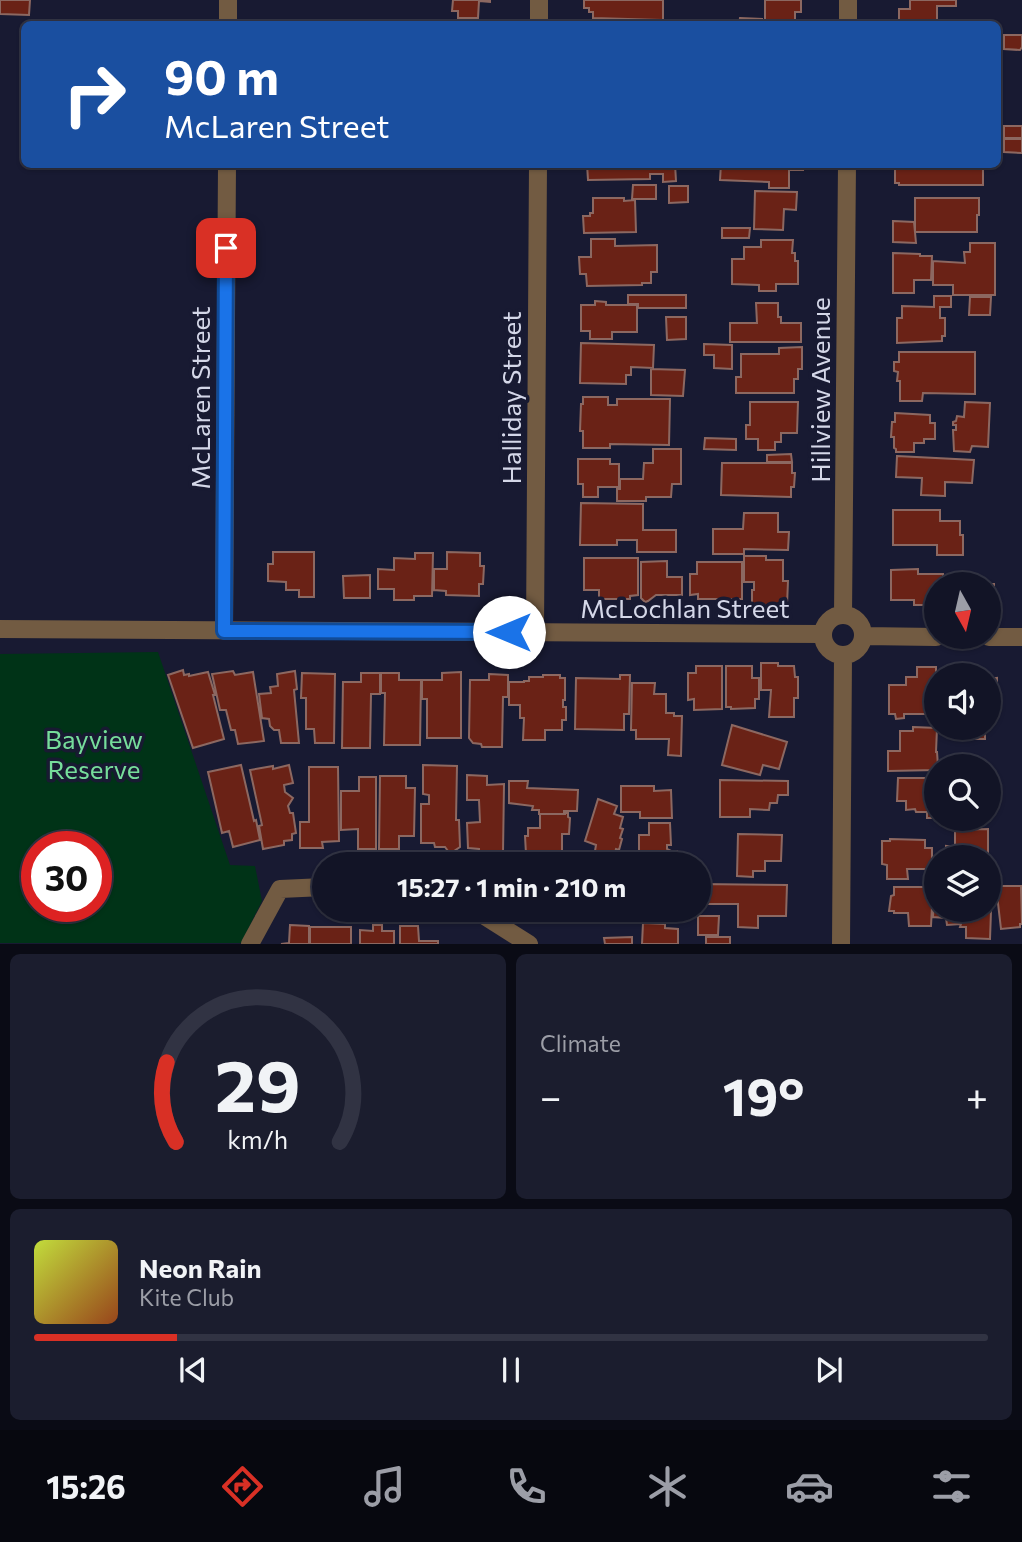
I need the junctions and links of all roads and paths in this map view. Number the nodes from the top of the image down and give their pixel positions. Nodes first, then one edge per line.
1 (228, 0) edge
2 (539, 0) edge
3 (848, 0) edge
4 (228, 21) edge
5 (539, 21) edge
6 (848, 21) edge
7 (227, 168) edge
8 (538, 168) edge
9 (847, 168) edge
10 (843, 615) junction
11 (0, 629) edge
12 (224, 631) junction
13 (535, 632) junction
14 (823, 635) junction
15 (864, 636) junction
16 (924, 637) edge
17 (1001, 637) edge
18 (1022, 637) edge
19 (843, 656) junction
20 (312, 887) edge
21 (495, 922) edge
22 (250, 943) edge
23 (529, 943) edge
24 (841, 943) edge

1 - 4 street
2 - 5 street
3 - 6 street
7 - 12 street, McLaren Street
8 - 13 street, Halliday Street
9 - 10 street, Hillview Avenue
10 - 14 street
10 - 15 street
11 - 12 street, McLochlan Street
12 - 13 street, McLochlan Street
13 - 14 street, McLochlan Street
14 - 19 street
15 - 16 street
15 - 19 street
17 - 18 street
19 - 24 street
20 - 22 street
21 - 23 street

